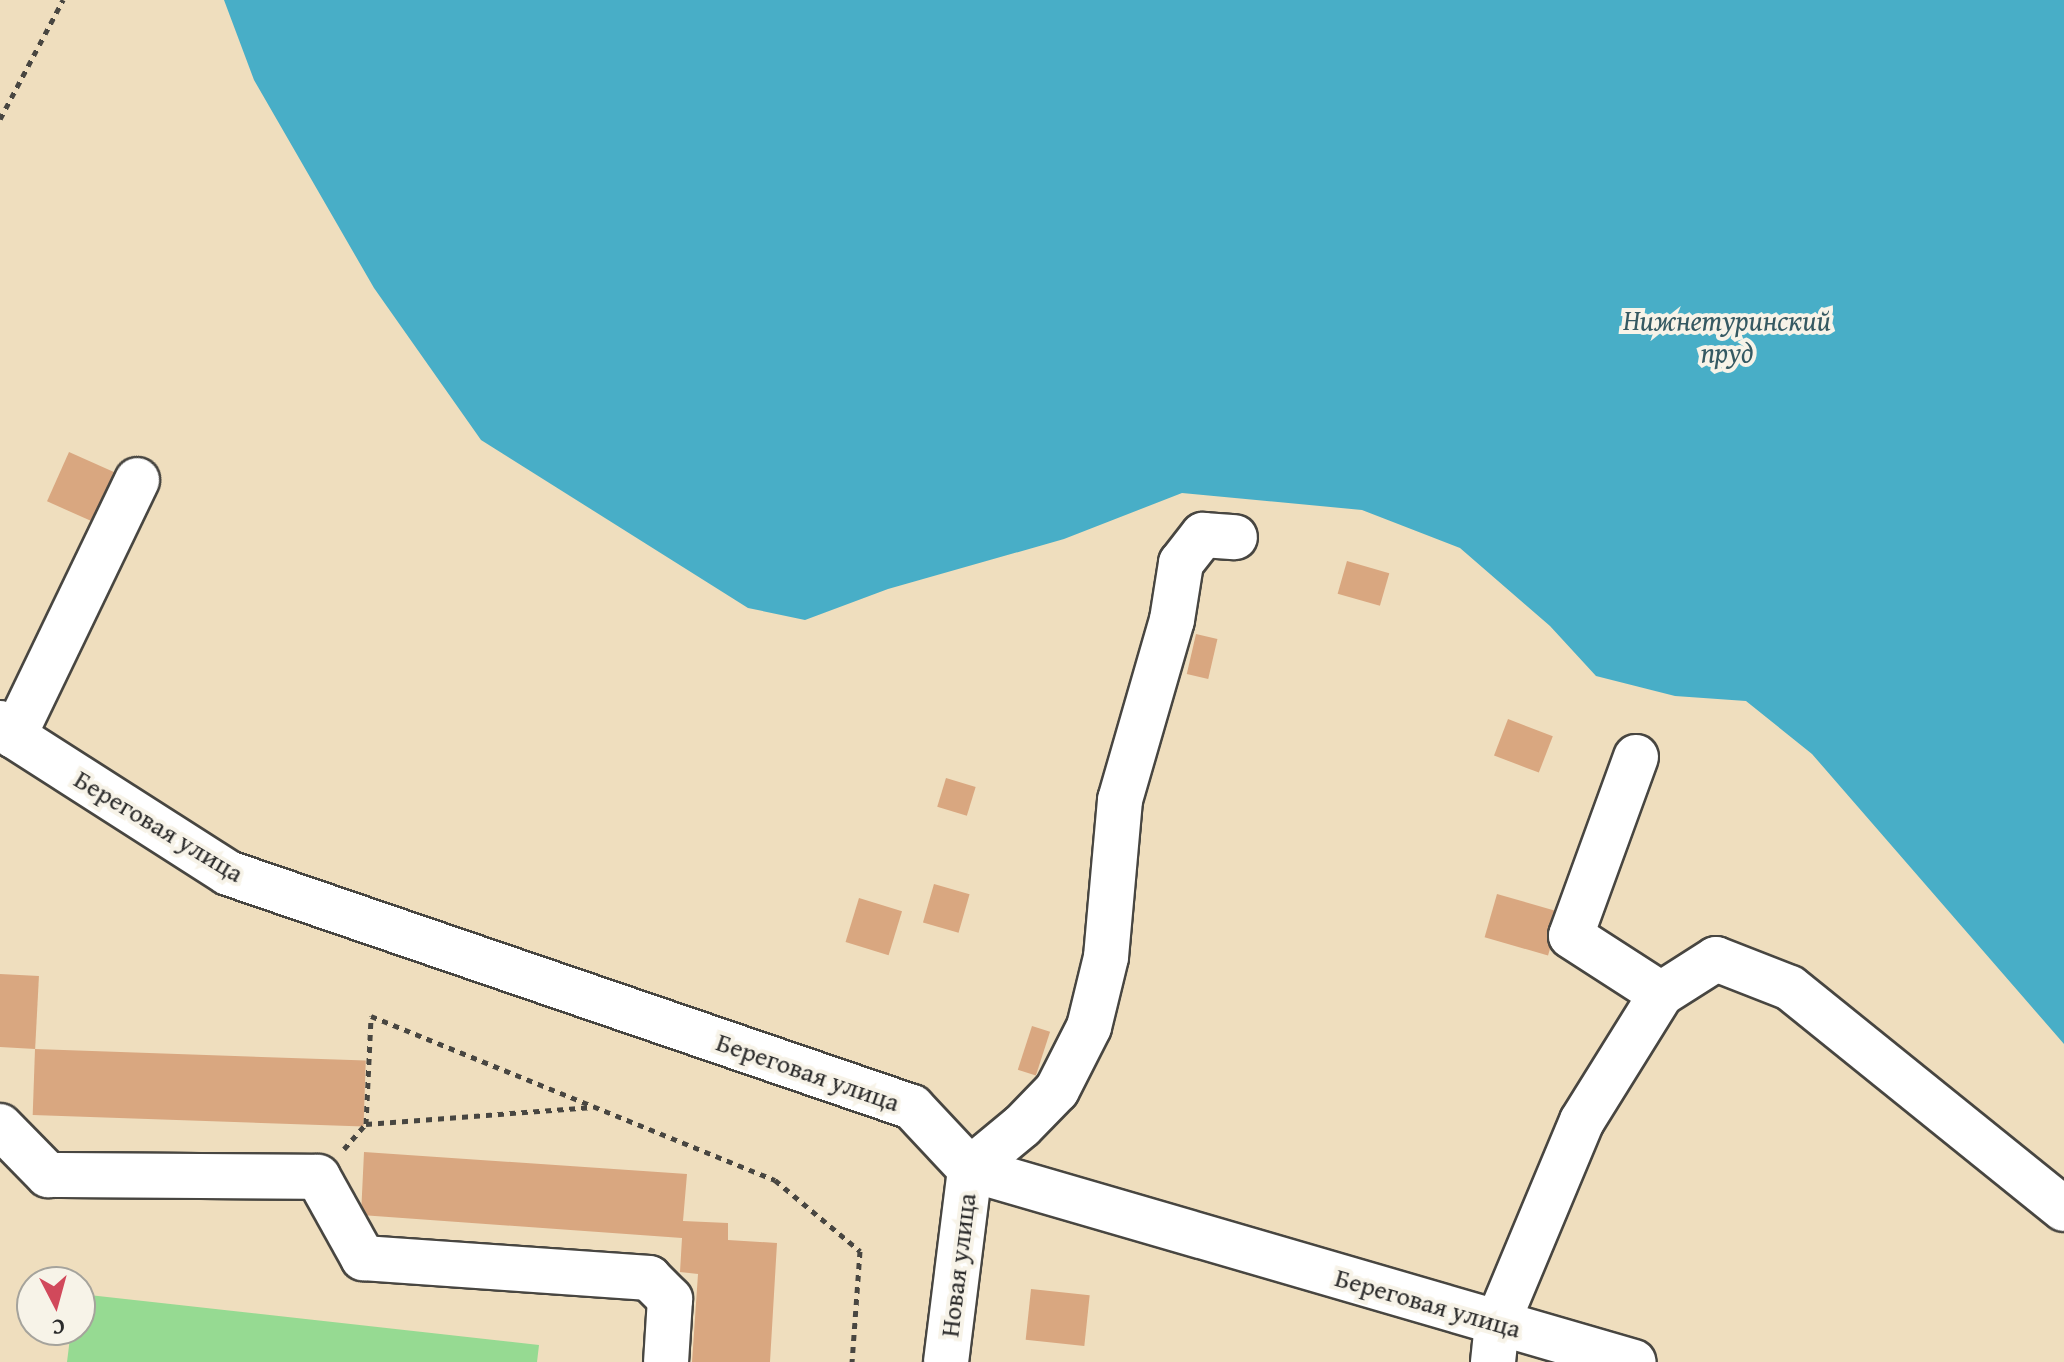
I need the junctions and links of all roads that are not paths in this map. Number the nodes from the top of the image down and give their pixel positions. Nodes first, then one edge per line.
1 (137, 480) dead end
2 (1235, 537) dead end
3 (7, 730) edge
4 (1636, 757) dead end
5 (1661, 994) junction
6 (0, 1126) edge
7 (970, 1169) junction
8 (2064, 1209) edge
9 (1495, 1343) edge
10 (666, 1362) edge
11 (946, 1362) edge
12 (1634, 1362) edge

1 - 3 street
2 - 7 street
3 - 7 street, Береговая улица
4 - 5 street
5 - 8 street
5 - 9 street
6 - 10 street
7 - 9 street, Береговая улица
7 - 11 street, Новая улица
9 - 12 street, Береговая улица

